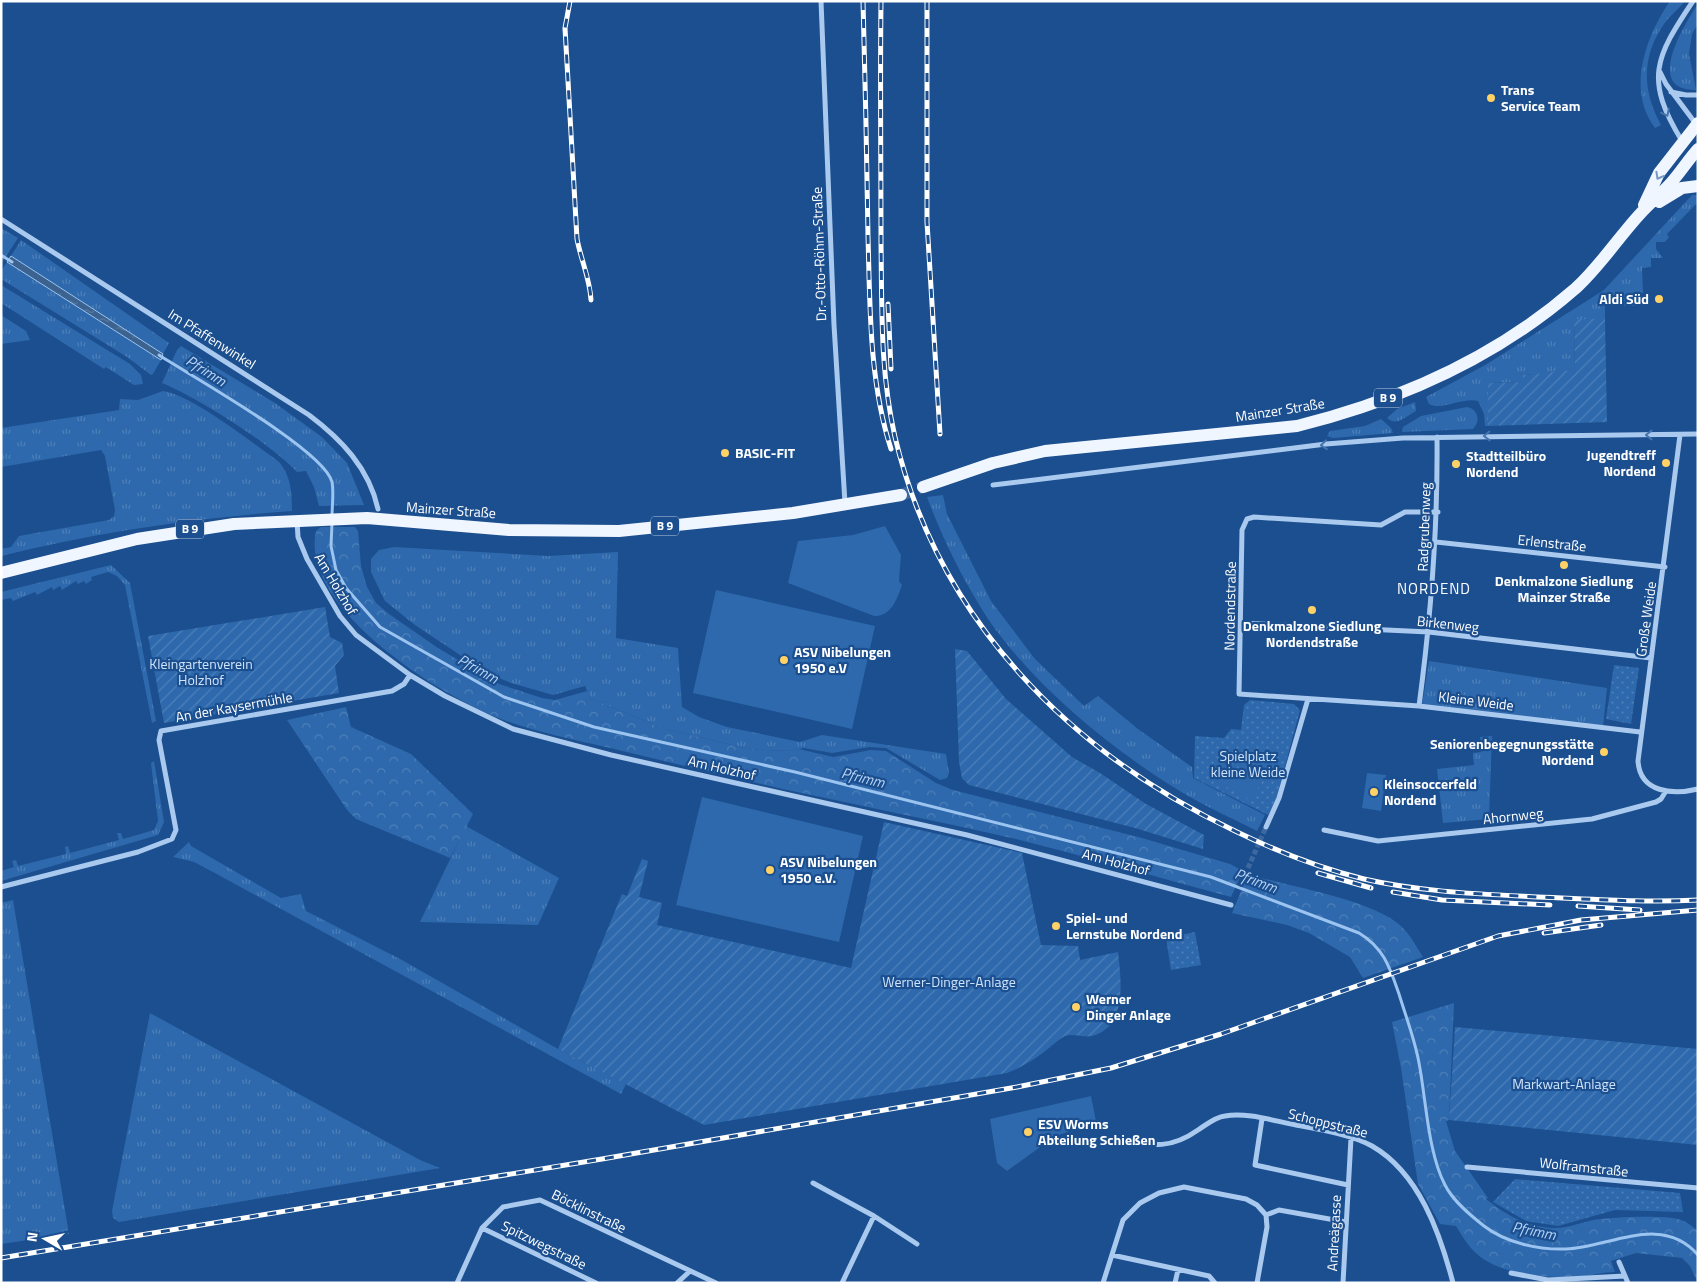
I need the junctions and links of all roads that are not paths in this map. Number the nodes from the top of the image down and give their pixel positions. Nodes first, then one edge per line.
1 (821, 1) edge
2 (1693, 1) edge
3 (1660, 69) junction
4 (1671, 92) junction
5 (1698, 95) edge
6 (1697, 124) edge
7 (1682, 141) junction
8 (1698, 148) edge
9 (1698, 186) edge
10 (1640, 214) junction
11 (1, 219) edge
12 (1698, 434) edge
13 (1680, 435) junction
14 (1437, 438) junction
15 (993, 485) dead end
16 (923, 487) tunnel mouth
17 (901, 495) tunnel mouth
18 (846, 505) junction
19 (1438, 512) junction
20 (379, 514) junction
21 (296, 520) junction
22 (1436, 542) junction
23 (1665, 567) junction
24 (1, 573) edge
25 (1240, 623) junction
26 (1429, 632) junction
27 (1651, 658) junction
28 (410, 675) junction
29 (1239, 694) joint
30 (1308, 699) junction
31 (1419, 706) junction
32 (1640, 732) junction
33 (1698, 789) edge
34 (1666, 792) junction
35 (1266, 827) tunnel mouth
36 (1324, 830) dead end
37 (1, 887) edge
38 (1231, 905) dead end
39 (1262, 1119) junction
40 (1351, 1138) junction
41 (1123, 1140) dead end
42 (1467, 1167) dead end
43 (812, 1182) dead end
44 (1348, 1185) junction
45 (1698, 1188) edge
46 (1266, 1215) junction
47 (874, 1216) junction
48 (1346, 1222) junction
49 (482, 1228) junction
50 (917, 1244) dead end
51 (1112, 1256) junction
52 (1619, 1262) dead end
53 (1178, 1270) junction
54 (689, 1272) junction
55 (1511, 1273) dead end
56 (1625, 1276) junction
57 (1578, 1281) edge
58 (457, 1283) edge
59 (596, 1283) edge
60 (677, 1283) edge
61 (716, 1283) edge
62 (842, 1283) edge
63 (1102, 1283) edge
64 (1175, 1283) edge
65 (1215, 1283) edge
66 (1256, 1283) edge
67 (1343, 1283) edge
68 (1453, 1283) edge
69 (1628, 1283) edge

1 - 18 street, Dr.-Otto-Röhm-Straße
2 - 3 street
3 - 4 street
3 -> 7 street
4 - 5 street
4 - 6 street
6 - 7 main road, Mainzer Straße / B 9
7 -> 10 main road, Mainzer Straße / B 9
8 - 10 main road, Mainzer Straße / B 9
9 - 10 main road
10 - 16 main road, Mainzer Straße / B 9
11 - 20 street, Im Pfaffenwinkel
12 - 13 street
13 -> 14 street
13 - 23 street, Große Weide
14 -> 15 street
14 - 19 street, Radgrubenweg
17 - 18 main road, Mainzer Straße / B 9
18 - 20 main road, Mainzer Straße / B 9
19 - 22 street, Radgrubenweg
19 - 25 street, Nordendstraße
20 - 21 main road, Mainzer Straße / B 9
21 - 24 main road, Mainzer Straße / B 9
21 - 28 street, Am Holzhof
22 - 23 street, Erlenstraße
22 - 26 street, Radgrubenweg
23 - 27 street, Große Weide
25 - 26 street, Birkenweg
25 - 29 street, Nordendstraße
26 - 27 street, Birkenweg
26 - 31 street, Radgrubenweg
27 - 32 street, Große Weide
28 - 37 street, An der Kaysermühle
28 - 38 street, Am Holzhof
29 - 30 street, Kleine Weide
30 - 31 street, Kleine Weide
30 - 35 street
31 - 32 street, Kleine Weide
32 - 34 street, Große Weide
33 - 34 street, Ahornweg
34 - 36 street, Ahornweg
39 - 40 street, Schoppstraße
39 - 41 street, Schoppstraße
39 - 44 street, Andreägasse
40 - 44 street, Andreägasse
40 - 68 street, Schoppstraße
42 - 45 street, Wolframstraße
43 - 47 street
44 - 48 street, Andreägasse
46 - 48 street
46 - 51 street
46 - 66 street
47 - 50 street
47 - 62 street
48 - 67 street, Andreägasse
49 - 54 street, Böcklinstraße
49 - 58 street, Böcklinstraße
49 - 59 street, Spitzwegstraße
51 - 53 street
51 - 63 street
52 - 56 street
53 - 64 street
53 - 65 street
54 - 60 street
54 - 61 street, Böcklinstraße
55 - 57 street
56 - 57 street
56 - 69 street

